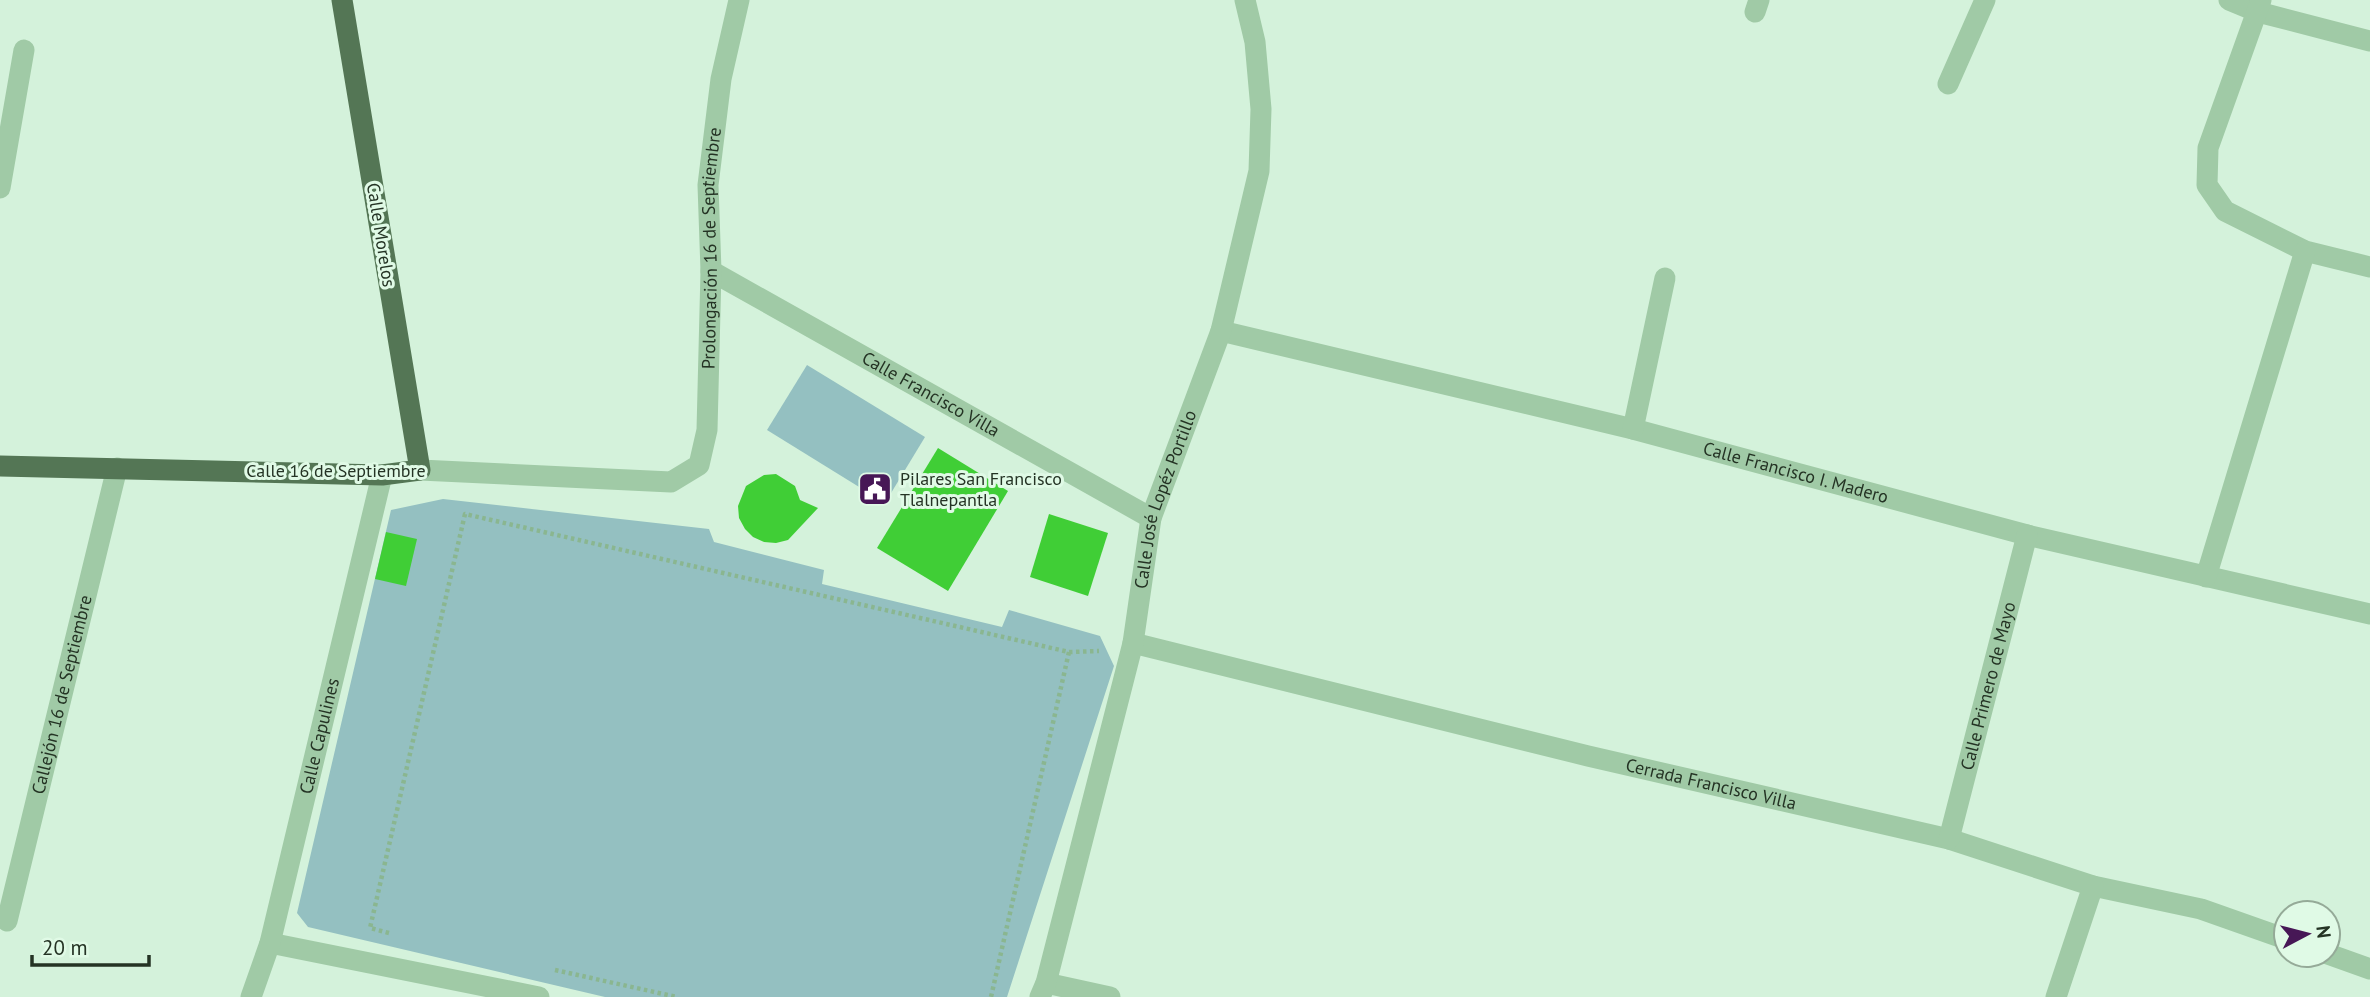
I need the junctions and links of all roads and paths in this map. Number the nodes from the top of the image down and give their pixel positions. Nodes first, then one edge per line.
1 (342, 0) edge
2 (740, 0) edge
3 (1245, 0) edge
4 (1985, 0) edge
5 (2229, 0) edge
6 (2260, 6) edge
7 (2370, 41) edge
8 (24, 50) dead end
9 (1948, 84) dead end
10 (0, 188) edge
11 (2305, 251) junction
12 (2370, 267) edge
13 (711, 271) junction
14 (1665, 278) dead end
15 (1221, 331) junction
16 (1633, 429) junction
17 (0, 466) edge
18 (117, 468) junction
19 (420, 470) junction
20 (382, 475) junction
21 (671, 482) joint
22 (1151, 518) junction
23 (2027, 535) junction
24 (2206, 577) junction
25 (2370, 614) edge
26 (1133, 643) junction
27 (1949, 839) junction
28 (2093, 886) junction
29 (7, 921) dead end
30 (370, 928) dead end
31 (2272, 934) edge
32 (270, 943) junction
33 (2342, 959) edge
34 (2370, 969) edge
35 (1043, 990) edge
36 (251, 997) edge
37 (538, 997) edge
38 (990, 997) edge
39 (1110, 997) edge
40 (2056, 997) edge

1 - 19 main road, Calle Morelos
2 - 13 street, Prolongación 16 de Septiembre
3 - 15 street, Calle José Lopéz Portillo
4 - 9 street
5 - 6 street
6 - 7 street
6 - 11 street
8 - 10 street
11 - 12 street
11 - 24 street
13 - 21 street, Prolongación 16 de Septiembre
13 - 22 street, Calle Francisco Villa
14 - 16 street
15 - 16 street, Calle Francisco I. Madero
15 - 22 street, Calle José Lopéz Portillo
16 - 23 street, Calle Francisco I. Madero
17 - 18 main road, Calle 16 de Septiembre
18 - 20 main road, Calle 16 de Septiembre
18 - 29 street, Callejón 16 de Septiembre
19 - 20 main road, Calle 16 de Septiembre
19 - 21 street, Calle 16 de Septiembre
20 - 32 street, Calle Capulines
22 - 26 street, Calle José Lopéz Portillo
23 - 24 street, Calle Francisco I. Madero
23 - 27 street, Calle Primero de Mayo
24 - 25 street, Calle Francisco I. Madero
26 - 27 street, Cerrada Francisco Villa
26 - 35 street, Calle José Lopéz Portillo
27 - 28 street, Cerrada Francisco Villa
28 - 31 street, Cerrada Francisco Villa
28 - 40 street
30 - 38 path
32 - 36 street, Calle Capulines
32 - 37 street
33 - 34 street
35 - 39 street

